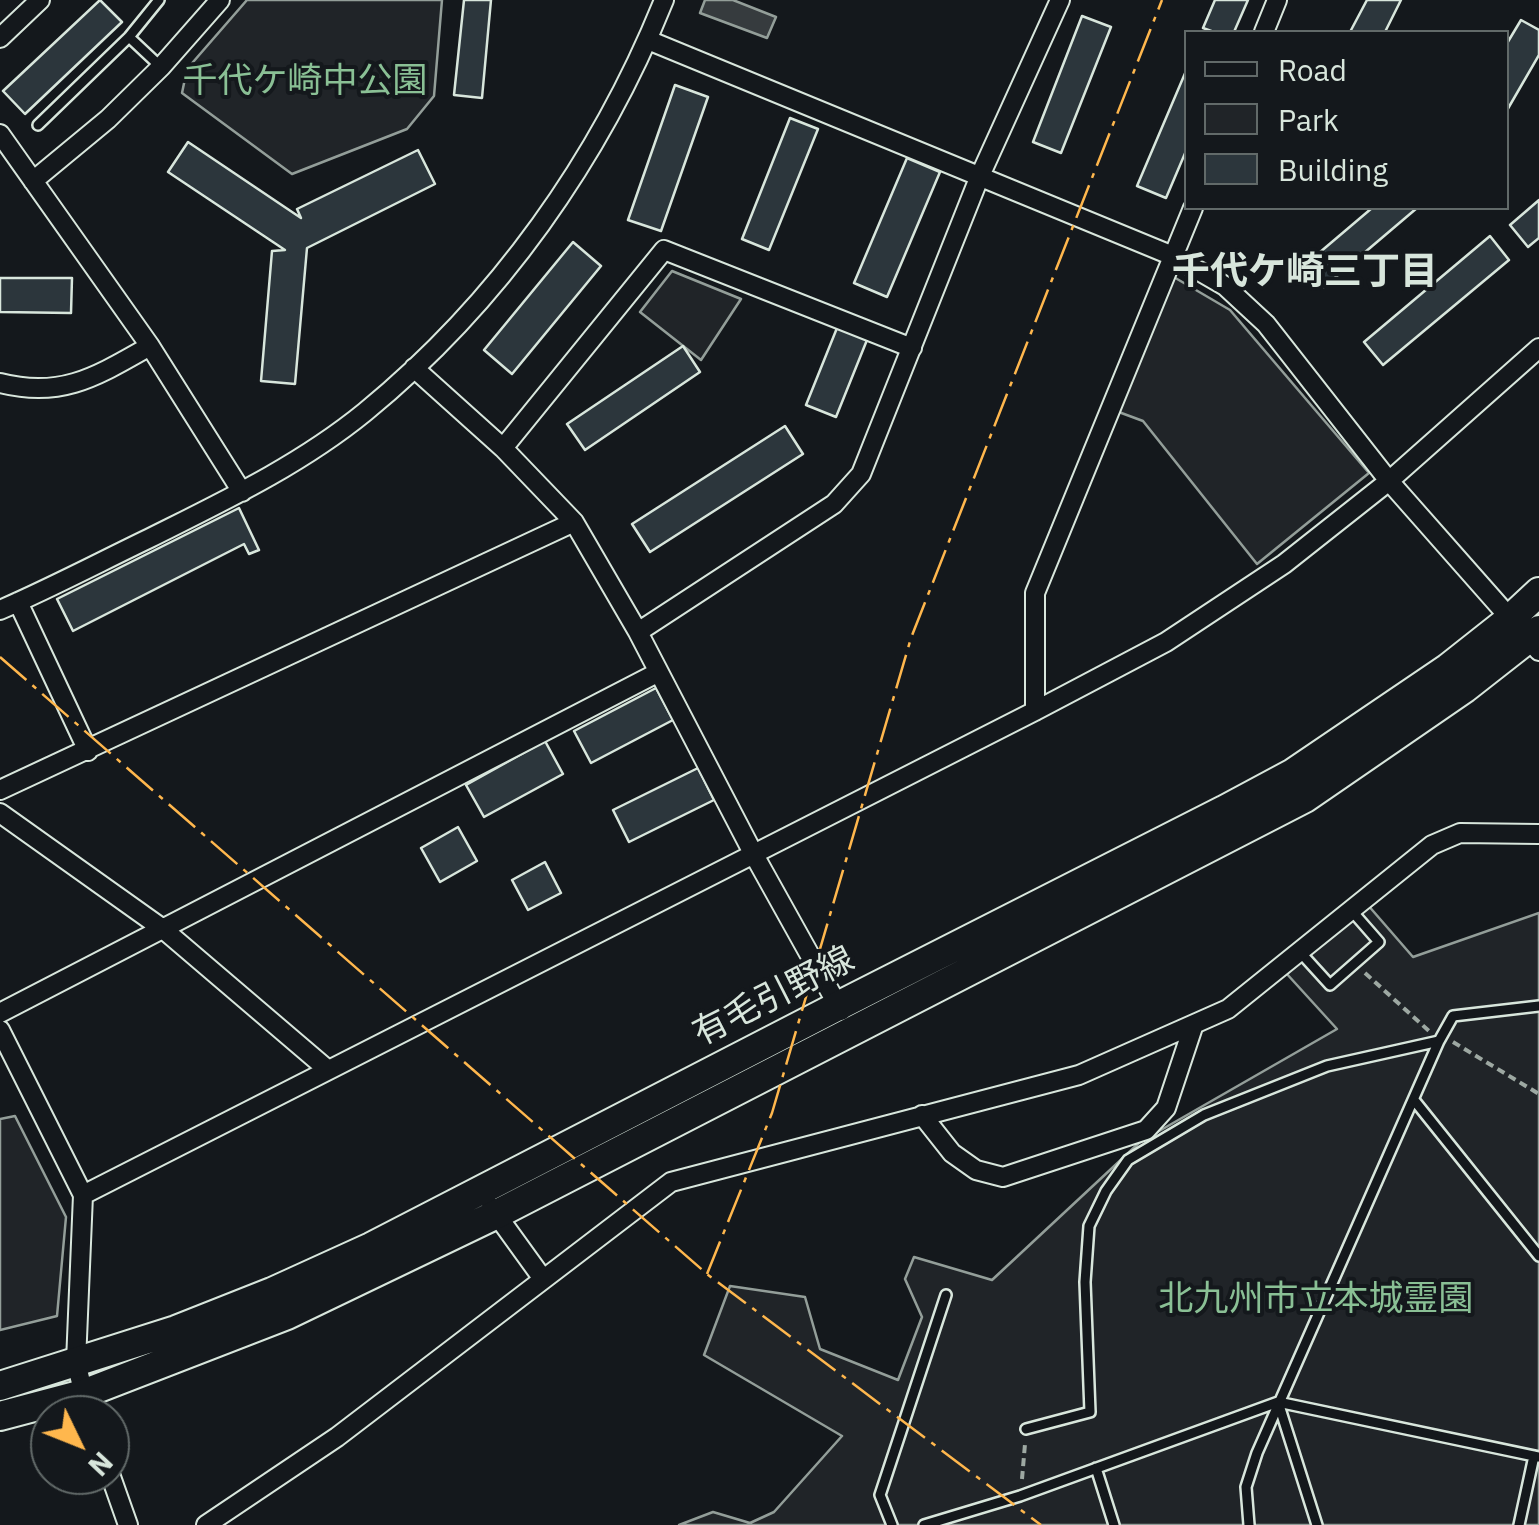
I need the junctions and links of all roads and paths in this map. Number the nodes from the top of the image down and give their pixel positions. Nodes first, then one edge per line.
1 (40, 0) edge
2 (160, 0) edge
3 (220, 0) edge
4 (664, 0) edge
5 (1060, 0) edge
6 (1277, 0) edge
7 (1265, 30) edge
8 (0, 38) edge
9 (129, 38) junction
10 (648, 40) junction
11 (161, 67) junction
12 (38, 125) dead end
13 (0, 134) edge
14 (979, 178) junction
15 (33, 181) junction
16 (1192, 210) edge
17 (1173, 256) junction
18 (150, 346) junction
19 (912, 348) junction
20 (1539, 348) edge
21 (414, 368) junction
22 (0, 384) edge
23 (503, 448) junction
24 (1389, 481) junction
25 (242, 492) junction
26 (574, 522) junction
27 (1539, 592) edge
28 (18, 602) junction
29 (0, 610) edge
30 (638, 632) junction
31 (1529, 635) edge
32 (657, 673) junction
33 (1035, 711) junction
34 (88, 751) junction
35 (0, 790) edge
36 (0, 813) edge
37 (1539, 834) edge
38 (753, 853) junction
39 (1352, 910) junction
40 (163, 929) junction
41 (1300, 951) junction
42 (1354, 964) junction
43 (838, 1006) junction
44 (1539, 1006) edge
45 (0, 1013) edge
46 (1194, 1024) junction
47 (0, 1030) edge
48 (852, 1032) junction
49 (1440, 1041) junction
50 (327, 1069) junction
51 (1539, 1094) edge
52 (1414, 1100) junction
53 (922, 1115) junction
54 (482, 1190) junction
55 (83, 1194) junction
56 (495, 1216) junction
57 (1539, 1256) edge
58 (543, 1280) junction
59 (946, 1295) dead end
60 (76, 1362) junction
61 (0, 1386) edge
62 (84, 1395) edge
63 (106, 1395) edge
64 (1278, 1402) junction
65 (30, 1412) edge
66 (0, 1416) edge
67 (1026, 1430) joint
68 (1537, 1457) edge
69 (1096, 1468) junction
70 (117, 1495) edge
71 (1020, 1496) junction
72 (128, 1525) edge
73 (206, 1525) edge
74 (892, 1525) edge
75 (924, 1525) edge
76 (1114, 1525) edge
77 (1250, 1525) edge
78 (1317, 1525) edge
79 (1520, 1525) edge

1 - 8 street
2 - 9 lane
3 - 11 street
4 - 10 street
5 - 14 street
6 - 7 street
9 - 11 lane
9 - 12 lane
10 - 14 street
10 - 21 street
11 - 15 street
13 - 15 street
14 - 17 street
14 - 19 street
15 - 18 street
16 - 17 street
17 - 24 street
17 - 33 street
18 - 22 street
18 - 25 street
19 - 23 street
19 - 30 street
20 - 24 street
21 - 23 street
21 - 25 street
23 - 26 street
24 - 31 street
24 - 33 street
25 - 28 street
26 - 30 street
26 - 34 street
27 - 31 main road, 有毛引野線
28 - 29 street
28 - 34 street
30 - 32 street
31 - 43 main road, 有毛引野線
31 - 48 main road, 有毛引野線
32 - 38 street
32 - 40 street
33 - 38 street
34 - 35 street
36 - 40 street
37 - 39 street
38 - 43 street
38 - 50 street
39 - 41 street
39 - 42 lane
40 - 45 street
40 - 50 street
41 - 42 lane
41 - 46 street
42 - 49 path
43 - 48 street
43 - 54 main road, 有毛引野線
44 - 49 lane
46 - 53 street
46 - 53 street
47 - 55 street
48 - 56 main road, 有毛引野線
49 - 51 path
49 - 52 lane
49 - 67 lane
50 - 55 street
52 - 57 lane
52 - 64 lane
53 - 58 street
54 - 56 street
54 - 60 main road, 有毛引野線
55 - 60 street
56 - 58 street
56 - 63 main road, 有毛引野線
58 - 73 street
59 - 74 lane
60 - 61 main road, 有毛引野線
60 - 62 street
64 - 68 lane
64 - 69 lane
64 - 77 lane
64 - 78 lane
65 - 66 main road, 有毛引野線
67 - 71 path
68 - 79 lane
69 - 71 lane
69 - 76 lane
70 - 72 street
71 - 75 lane

